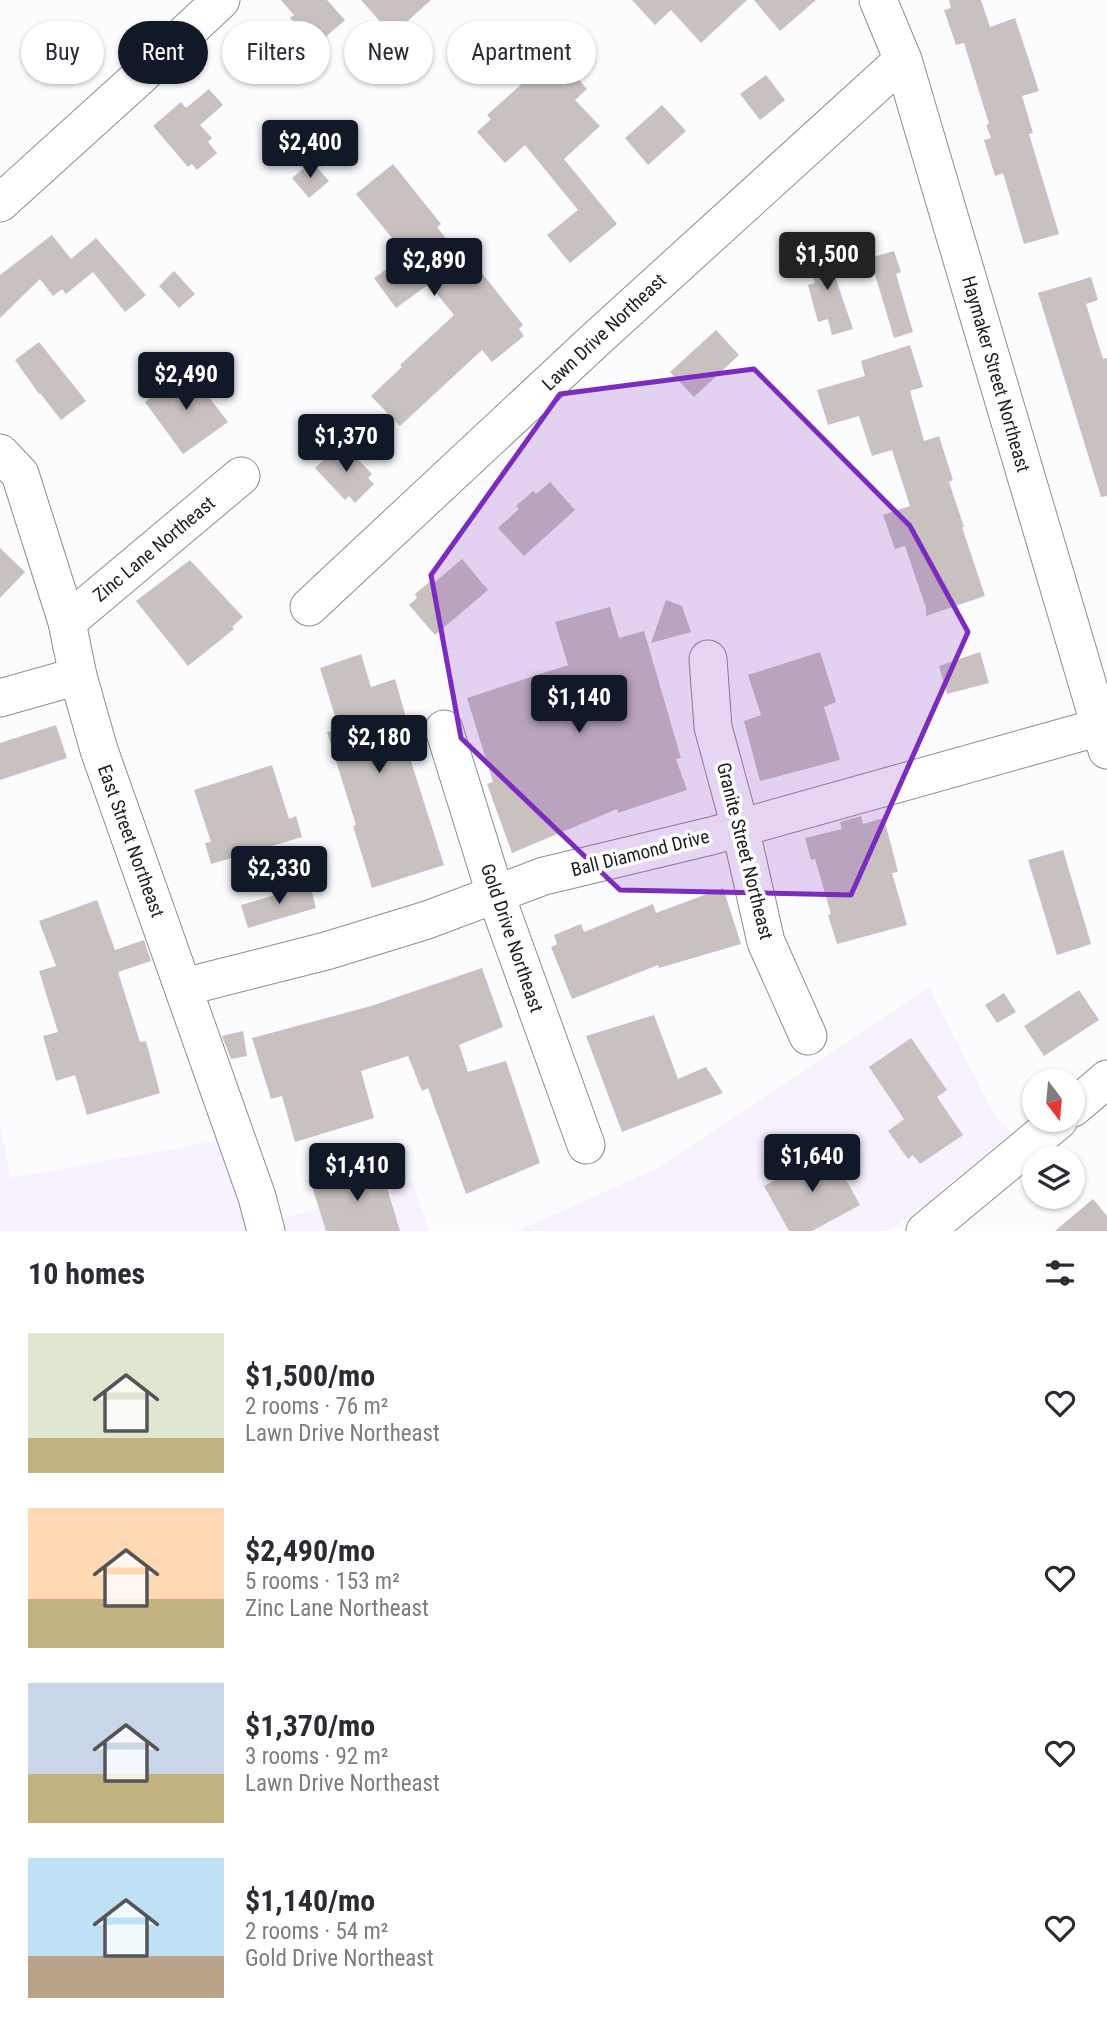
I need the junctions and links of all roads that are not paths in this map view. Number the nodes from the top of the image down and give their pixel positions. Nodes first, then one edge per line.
1 (220, 0) edge
2 (878, 0) edge
3 (903, 60) junction
4 (0, 203) edge
5 (0, 453) edge
6 (241, 476) dead end
7 (309, 607) dead end
8 (68, 622) junction
9 (708, 659) dead end
10 (78, 676) junction
11 (0, 698) edge
12 (443, 729) dead end
13 (1104, 738) edge
14 (740, 827) junction
15 (495, 893) junction
16 (184, 987) junction
17 (808, 1036) dead end
18 (1107, 1079) edge
19 (1085, 1098) edge
20 (1045, 1132) edge
21 (586, 1145) dead end
22 (266, 1231) edge
23 (925, 1231) edge

1 - 4 street
2 - 3 street, Haymaker Street Northeast
3 - 7 street, Lawn Drive Northeast
3 - 13 street, Haymaker Street Northeast
5 - 8 street, East Street Northeast
6 - 8 street, Zinc Lane Northeast
8 - 10 street, East Street Northeast
9 - 14 street, Granite Street Northeast
10 - 11 street
10 - 16 street, East Street Northeast
12 - 15 street, Gold Drive Northeast
13 - 14 street, Ball Diamond Drive
14 - 15 street, Ball Diamond Drive
14 - 17 street, Granite Street Northeast
15 - 16 street, Ball Diamond Drive
15 - 21 street, Gold Drive Northeast
16 - 22 street, East Street Northeast
18 - 19 street
20 - 23 street

